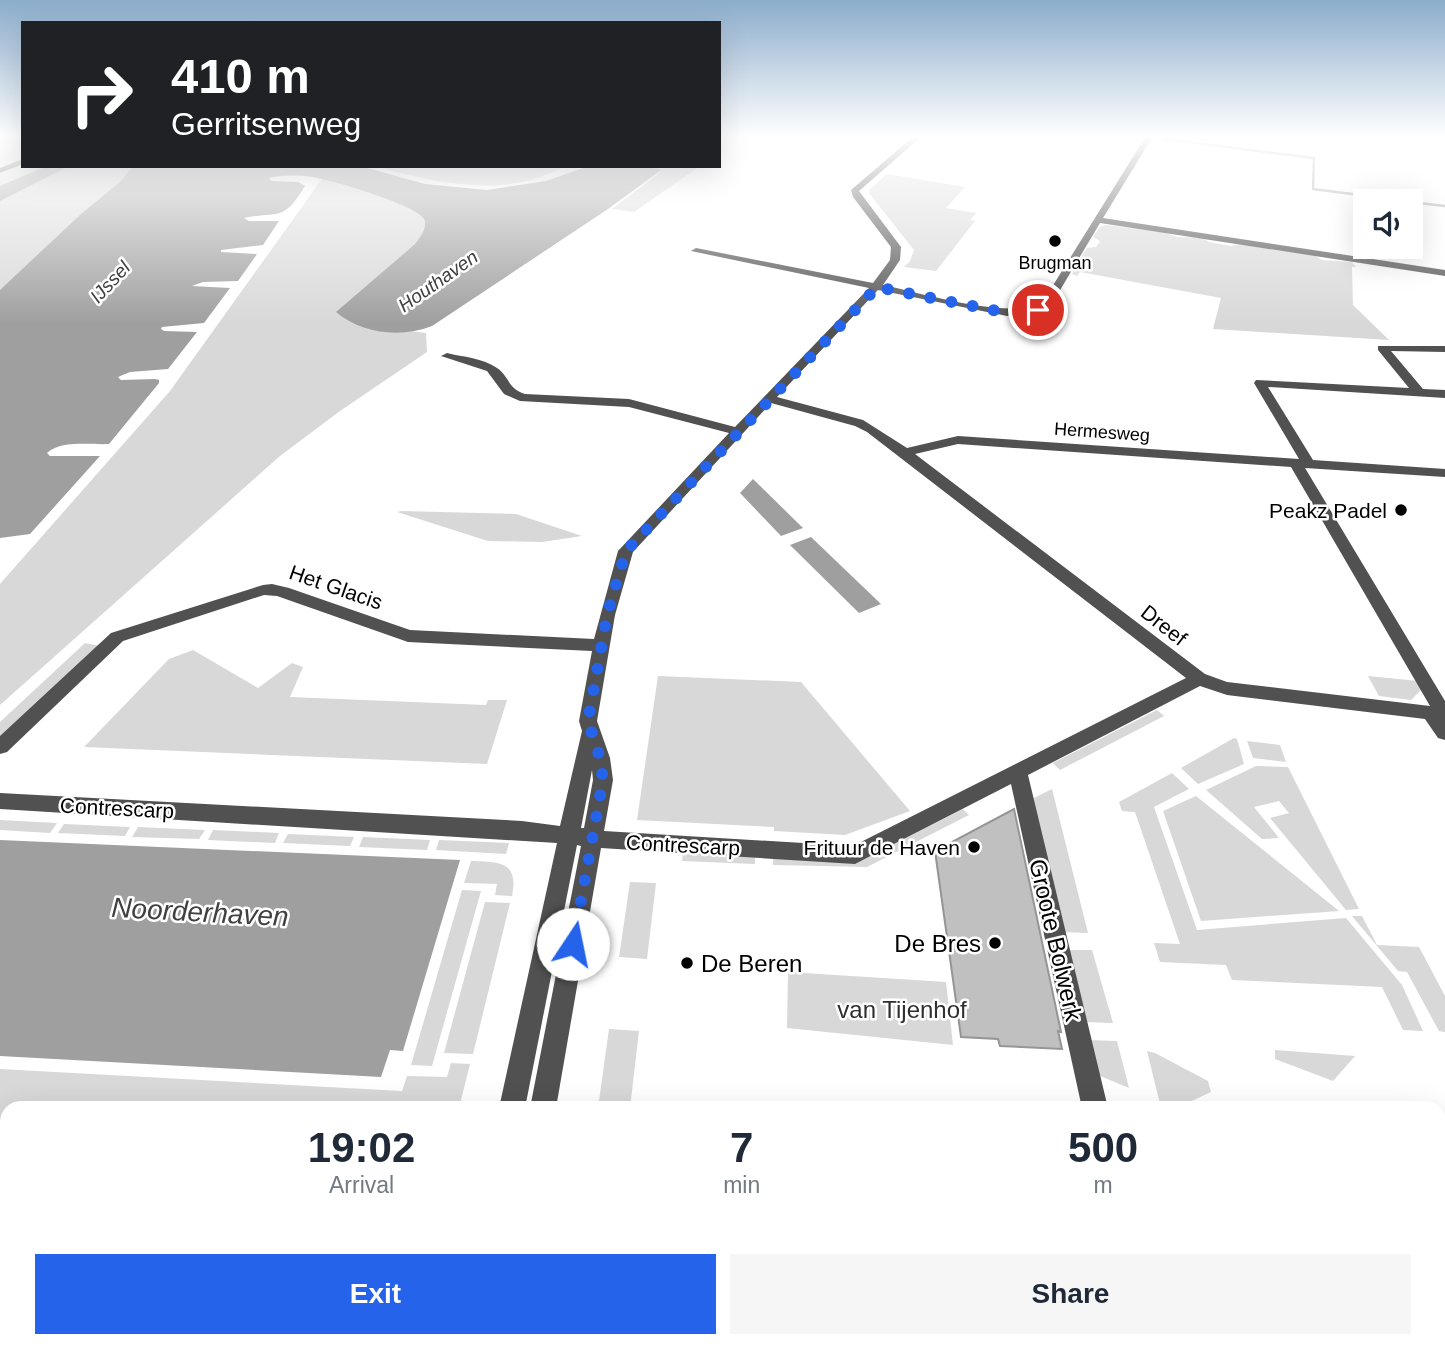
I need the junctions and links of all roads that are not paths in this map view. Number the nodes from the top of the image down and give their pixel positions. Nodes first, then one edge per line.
1 (859, 199) edge
2 (1111, 199) edge
3 (1098, 220) junction
4 (696, 251) dead end
5 (1445, 273) edge
6 (877, 287) junction
7 (1445, 349) edge
8 (447, 356) dead end
9 (1419, 393) junction
10 (1445, 394) edge
11 (769, 400) junction
12 (738, 432) junction
13 (905, 453) junction
14 (1302, 463) junction
15 (1445, 473) edge
16 (602, 645) junction
17 (1199, 679) junction
18 (1440, 714) edge
19 (590, 733) junction
20 (1445, 733) edge
21 (0, 747) edge
22 (1018, 772) junction
23 (0, 801) edge
24 (569, 835) junction
25 (593, 839) junction
26 (513, 1101) edge
27 (544, 1101) edge
28 (1093, 1101) edge

1 - 6 street
2 - 3 street
3 - 5 street
3 - 6 street
4 - 6 street
6 - 11 street
7 - 9 street
8 - 12 street
9 - 10 street
9 - 14 street
11 - 12 street
11 - 13 street
12 - 16 street
13 - 14 street, Hermesweg
13 - 17 street, Dreef
14 - 15 street, Hermesweg
14 - 18 street
16 - 19 street
16 - 21 street, Het Glacis
17 - 18 street, Dreef
17 - 22 street, Contrescarp
18 - 20 street
19 - 24 street
19 - 25 street
22 - 25 street, Contrescarp
22 - 28 street, Groote Bolwerk
23 - 24 street, Contrescarp
24 - 25 street, Contrescarp
24 - 26 street
25 - 27 street

